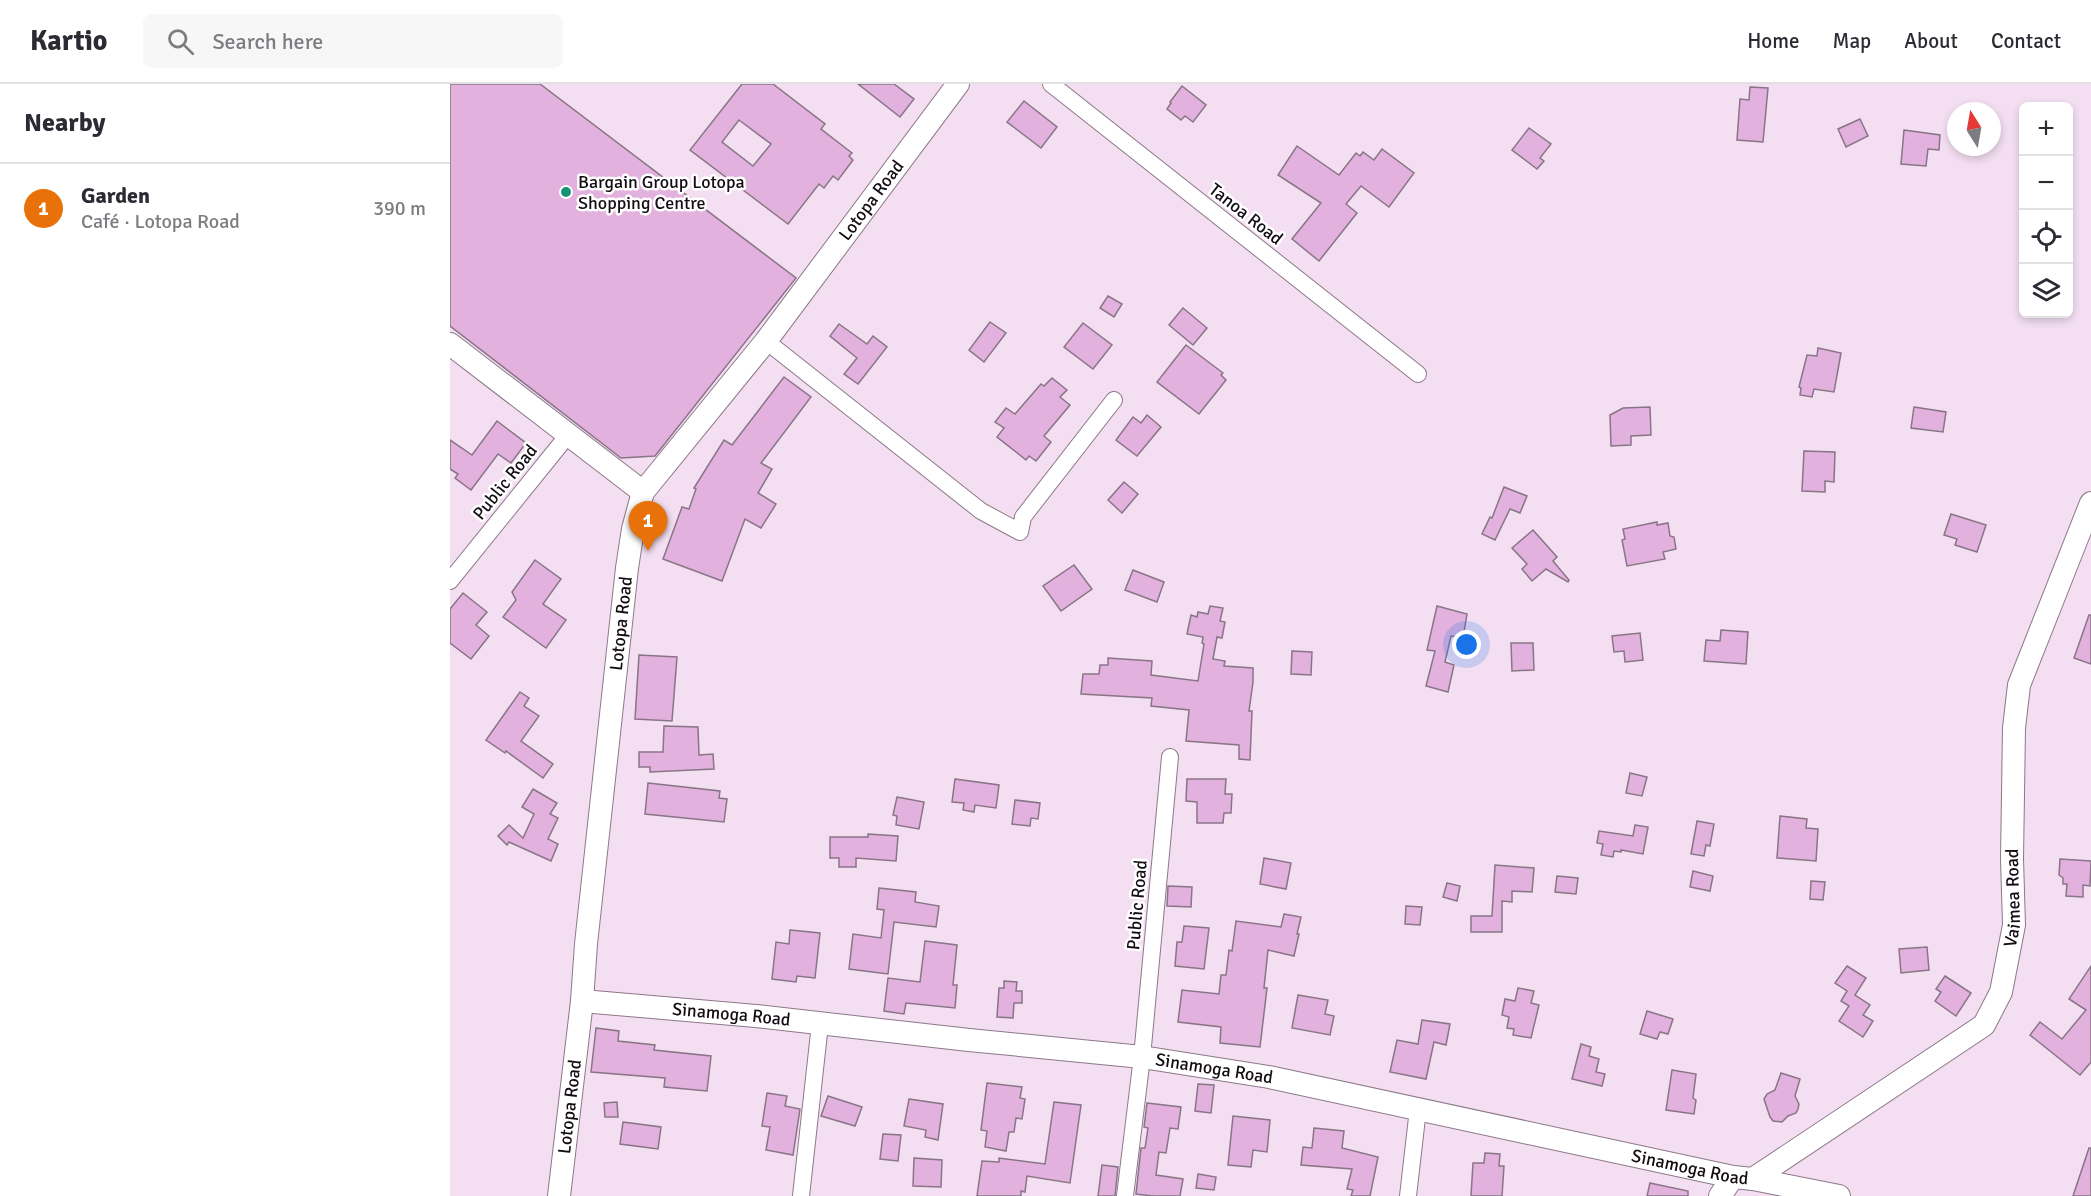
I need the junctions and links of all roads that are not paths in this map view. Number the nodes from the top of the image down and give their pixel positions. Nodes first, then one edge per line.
1 (958, 84) edge
2 (1051, 84) edge
3 (766, 341) junction
4 (450, 344) edge
5 (1418, 374) dead end
6 (1114, 400) dead end
7 (568, 435) junction
8 (643, 492) junction
9 (2091, 502) edge
10 (450, 581) edge
11 (1170, 757) dead end
12 (582, 1001) junction
13 (820, 1024) junction
14 (1142, 1057) junction
15 (1418, 1109) junction
16 (1743, 1178) junction
17 (559, 1196) edge
18 (801, 1196) edge
19 (1125, 1196) edge
20 (1407, 1196) edge
21 (1720, 1196) edge
22 (1839, 1196) edge

1 - 3 street, Lotopa Road
2 - 5 street, Tanoa Road
3 - 6 street
3 - 8 street, Lotopa Road
4 - 7 street
7 - 8 street
7 - 10 street, Public Road
8 - 12 street, Lotopa Road
9 - 16 street, Vaimea Road
11 - 14 street, Public Road
12 - 13 street, Sinamoga Road
12 - 17 street, Lotopa Road
13 - 14 street, Sinamoga Road
13 - 18 street
14 - 15 street, Sinamoga Road
14 - 19 street, Public Road
15 - 16 street, Sinamoga Road
15 - 20 street
16 - 21 street
16 - 22 street, Sinamoga Road

